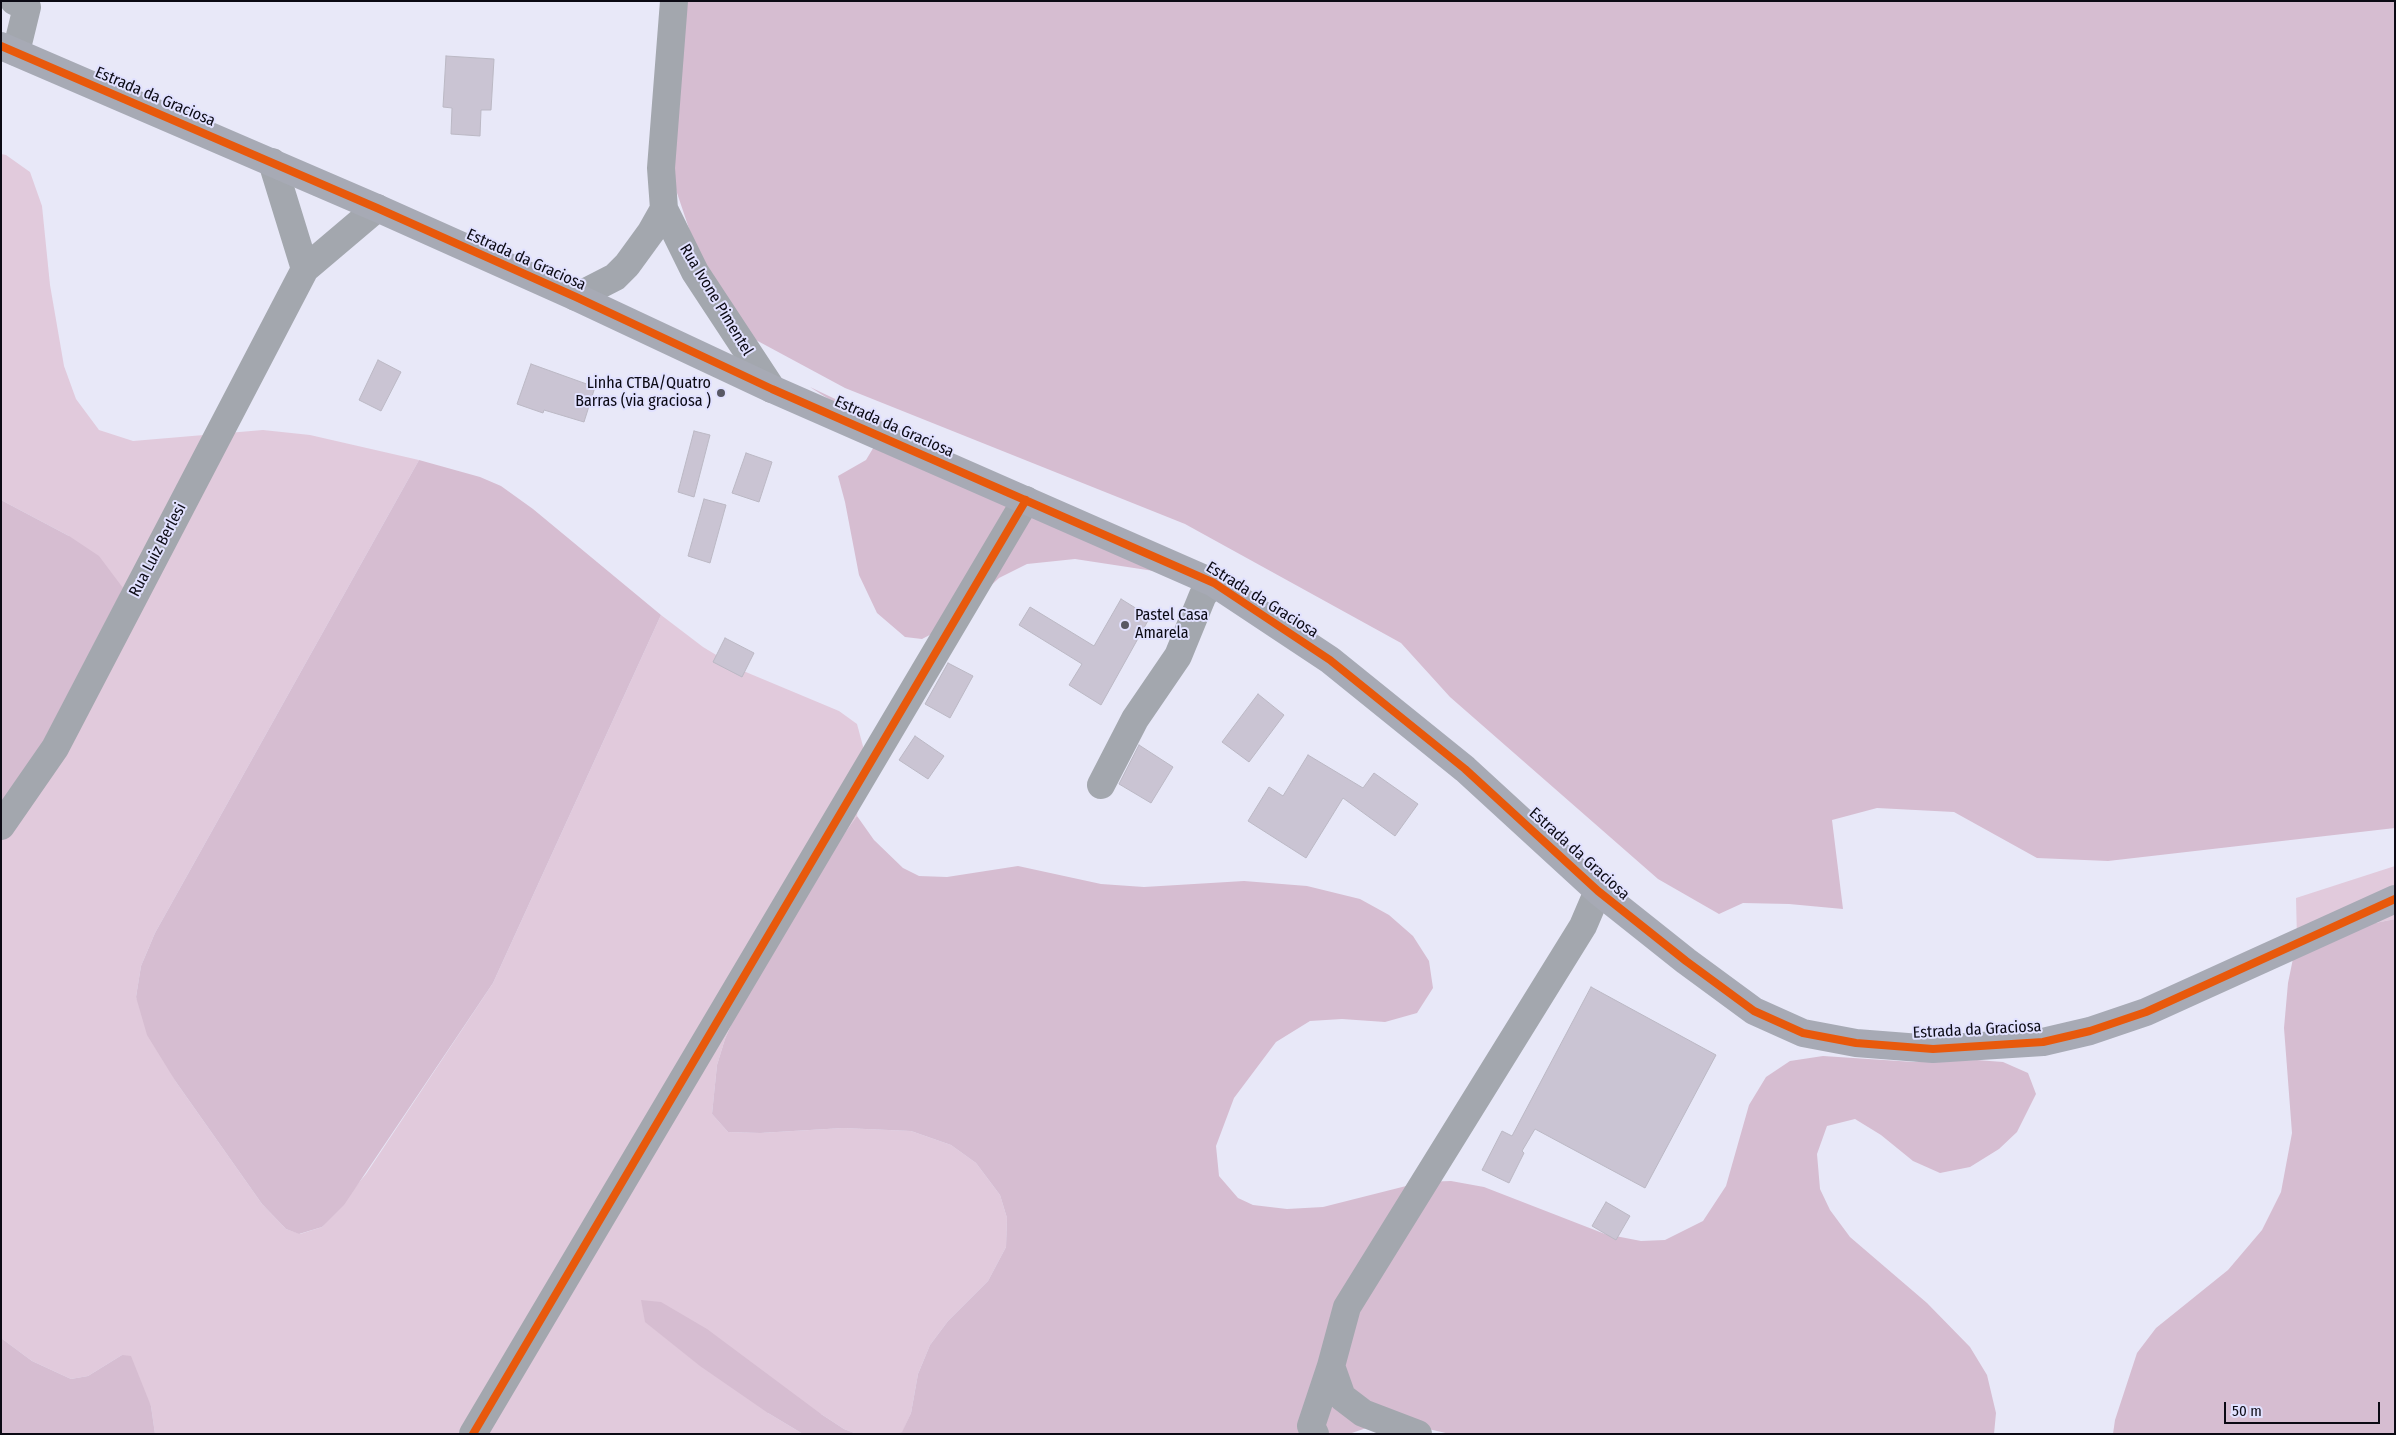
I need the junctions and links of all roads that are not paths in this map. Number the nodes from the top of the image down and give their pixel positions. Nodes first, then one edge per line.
1 (674, 1) edge
2 (23, 3) edge
3 (9, 49) edge
4 (272, 162) junction
5 (377, 208) junction
6 (664, 209) junction
7 (305, 269) junction
8 (576, 297) junction
9 (772, 389) junction
10 (1026, 500) junction
11 (1214, 583) junction
12 (1100, 785) dead end
13 (1, 826) edge
14 (1598, 891) junction
15 (2395, 899) edge
16 (1331, 1366) junction
17 (473, 1434) edge
18 (1315, 1434) edge
19 (1418, 1434) edge

1 - 6 street, Rua Ivone Pimentel
2 - 3 street
3 - 4 main road, Estrada da Graciosa
4 - 5 main road, Estrada da Graciosa
4 - 7 street
5 - 7 street, Rua Luiz Berlesi
5 - 8 main road, Estrada da Graciosa
6 - 8 street
6 - 9 street, Rua Ivone Pimentel
7 - 13 street, Rua Luiz Berlesi
8 - 9 main road, Estrada da Graciosa
9 - 10 main road, Estrada da Graciosa
10 - 11 main road, Estrada da Graciosa
10 - 17 street
11 - 12 street
11 - 14 main road, Estrada da Graciosa
14 - 15 main road, Estrada da Graciosa
14 - 16 street
16 - 18 street
16 - 19 street

